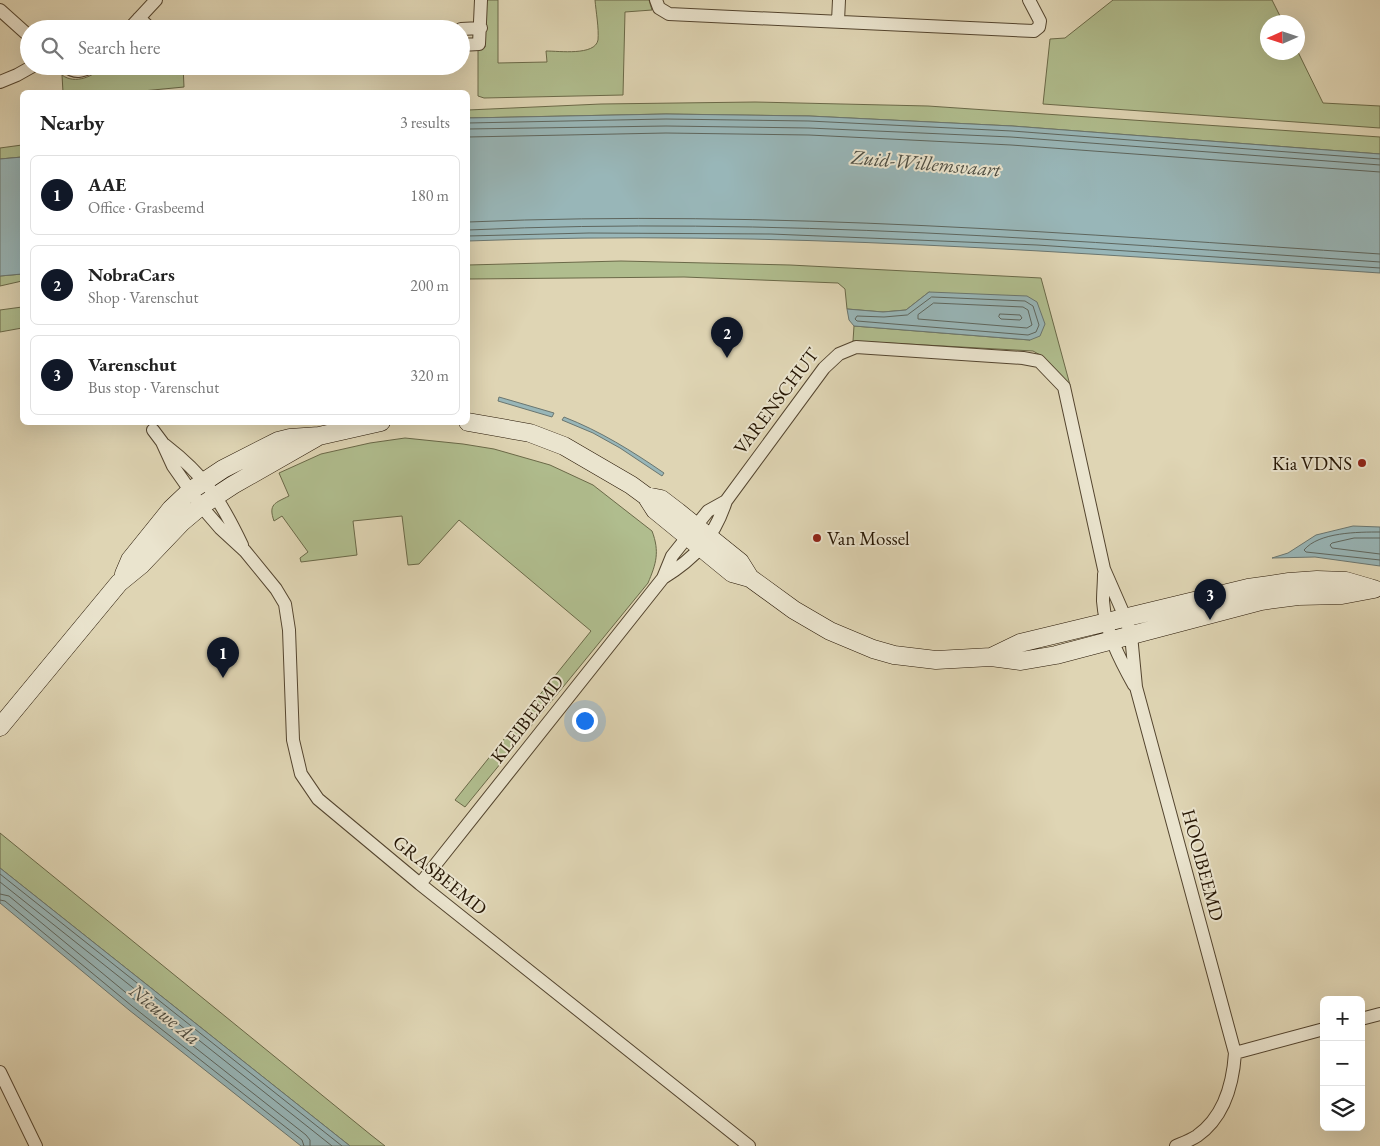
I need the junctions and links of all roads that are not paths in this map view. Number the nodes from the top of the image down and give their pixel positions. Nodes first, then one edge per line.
1 (156, 0) edge
2 (482, 0) edge
3 (656, 0) edge
4 (840, 0) edge
5 (1029, 0) edge
6 (0, 10) edge
7 (139, 18) edge
8 (838, 20) junction
9 (20, 28) edge
10 (481, 28) junction
11 (470, 29) edge
12 (470, 44) edge
13 (20, 73) edge
14 (0, 82) edge
15 (470, 422) edge
16 (368, 425) edge
17 (153, 430) dead end
18 (320, 436) junction
19 (162, 442) junction
20 (205, 481) junction
21 (190, 491) junction
22 (216, 496) junction
23 (201, 506) junction
24 (699, 537) junction
25 (245, 551) junction
26 (1104, 569) junction
27 (119, 583) junction
28 (1377, 590) edge
29 (1126, 617) junction
30 (1108, 622) junction
31 (1131, 635) junction
32 (1113, 640) junction
33 (991, 657) junction
34 (1136, 687) junction
35 (0, 727) edge
36 (420, 884) junction
37 (1380, 1014) edge
38 (1365, 1018) edge
39 (1320, 1030) edge
40 (1235, 1053) junction
41 (0, 1072) edge
42 (36, 1146) edge
43 (749, 1146) edge
44 (1176, 1146) edge

1 - 7 street
2 - 10 street
3 - 8 street
4 - 8 street
5 - 8 street
6 - 9 street
10 - 11 street
10 - 12 street
13 - 14 street
15 - 24 street
16 - 18 street
17 - 19 street
18 - 20 street
18 - 22 street
19 - 20 street
19 - 21 street
20 - 21 street
20 - 22 street, GRASBEEMD
21 - 23 street, GRASBEEMD
21 - 27 street
22 - 23 street
22 - 25 street, GRASBEEMD
23 - 25 street, GRASBEEMD
23 - 27 street
24 - 26 street, VARENSCHUT
24 - 33 street
24 - 36 street, KLEIBEEMD
25 - 36 street, GRASBEEMD
26 - 29 street, VARENSCHUT
26 - 30 street, VARENSCHUT
27 - 35 street
28 - 29 street
28 - 31 street
29 - 30 street
29 - 31 street, VARENSCHUT
30 - 32 street, VARENSCHUT
30 - 33 street
31 - 32 street
31 - 34 street, HOOIBEEMD
32 - 33 street
32 - 34 street, HOOIBEEMD
34 - 40 street, HOOIBEEMD
36 - 43 street, GRASBEEMD
37 - 38 street
39 - 40 street
40 - 44 street
41 - 42 street

